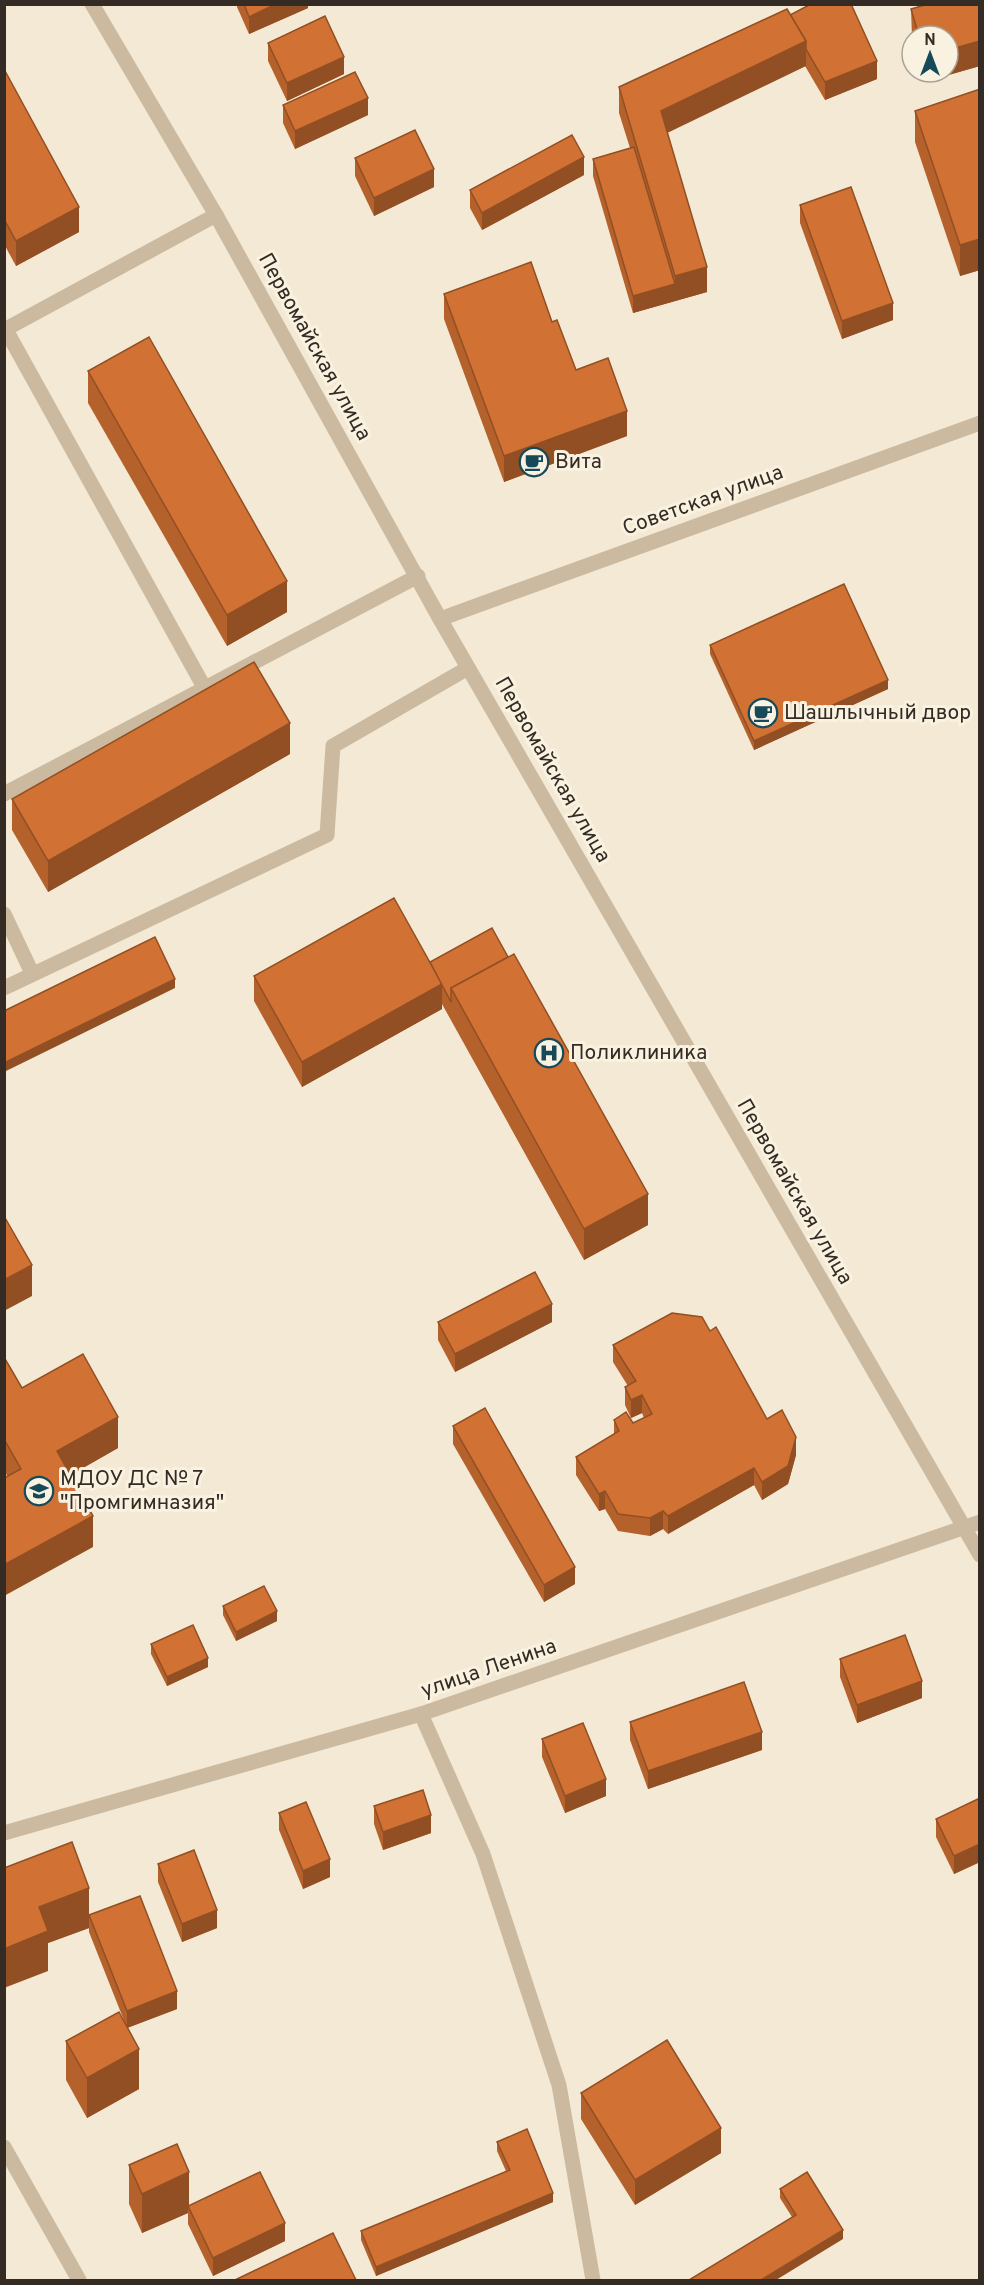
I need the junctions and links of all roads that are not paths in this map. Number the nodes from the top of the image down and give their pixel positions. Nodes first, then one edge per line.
1 (92, 4) edge
2 (216, 215) junction
3 (5, 330) edge
4 (980, 423) edge
5 (418, 576) junction
6 (440, 619) junction
7 (468, 668) junction
8 (204, 687) junction
9 (4, 794) edge
10 (4, 914) edge
11 (32, 974) junction
12 (4, 988) edge
13 (980, 1522) edge
14 (963, 1527) junction
15 (980, 1555) edge
16 (421, 1714) junction
17 (4, 1833) edge
18 (4, 2147) edge
19 (79, 2280) edge
20 (593, 2280) edge

1 - 2 street, Первомайская улица
2 - 3 street
2 - 5 street, Первомайская улица
3 - 8 street
4 - 6 street, Советская улица
5 - 6 street, Первомайская улица
5 - 8 street
6 - 7 street, Первомайская улица
7 - 11 street
7 - 14 street, Первомайская улица
8 - 9 street
10 - 11 street
11 - 12 street
13 - 14 street, улица Ленина
14 - 15 street, Первомайская улица
14 - 16 street, улица Ленина
16 - 17 street, улица Ленина
16 - 20 street
18 - 19 street

